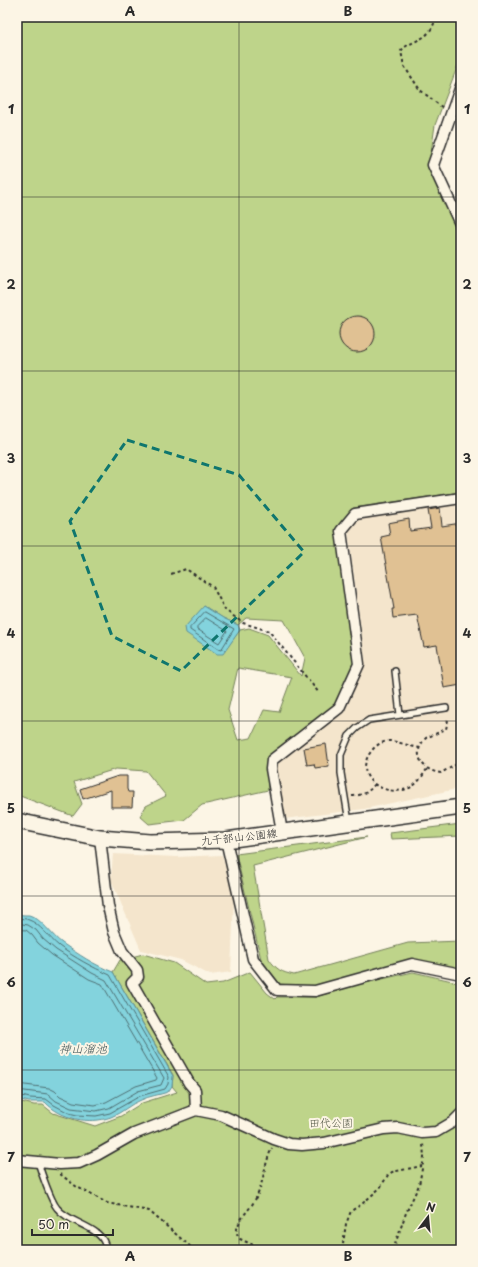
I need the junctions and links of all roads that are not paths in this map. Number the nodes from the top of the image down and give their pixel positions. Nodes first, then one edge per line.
1 (461, 86) edge
2 (456, 114) edge
3 (461, 226) edge
4 (461, 498) edge
5 (395, 671) dead end
6 (446, 708) dead end
7 (400, 715) junction
8 (461, 807) edge
9 (17, 822) edge
10 (349, 823) junction
11 (282, 832) junction
12 (100, 838) junction
13 (226, 840) junction
14 (461, 974) edge
15 (196, 1110) junction
16 (461, 1114) edge
17 (17, 1160) edge
18 (38, 1161) junction
19 (106, 1250) edge

1 - 2 street
2 - 3 street
4 - 11 street
5 - 7 lane
6 - 7 lane
7 - 10 lane
8 - 10 main road, 九千部山公園線
9 - 12 main road, 九千部山公園線
10 - 11 main road, 九千部山公園線
11 - 13 main road, 九千部山公園線
12 - 13 main road, 九千部山公園線
12 - 15 street
13 - 14 street
15 - 16 street
15 - 18 street
17 - 18 street
18 - 19 lane

